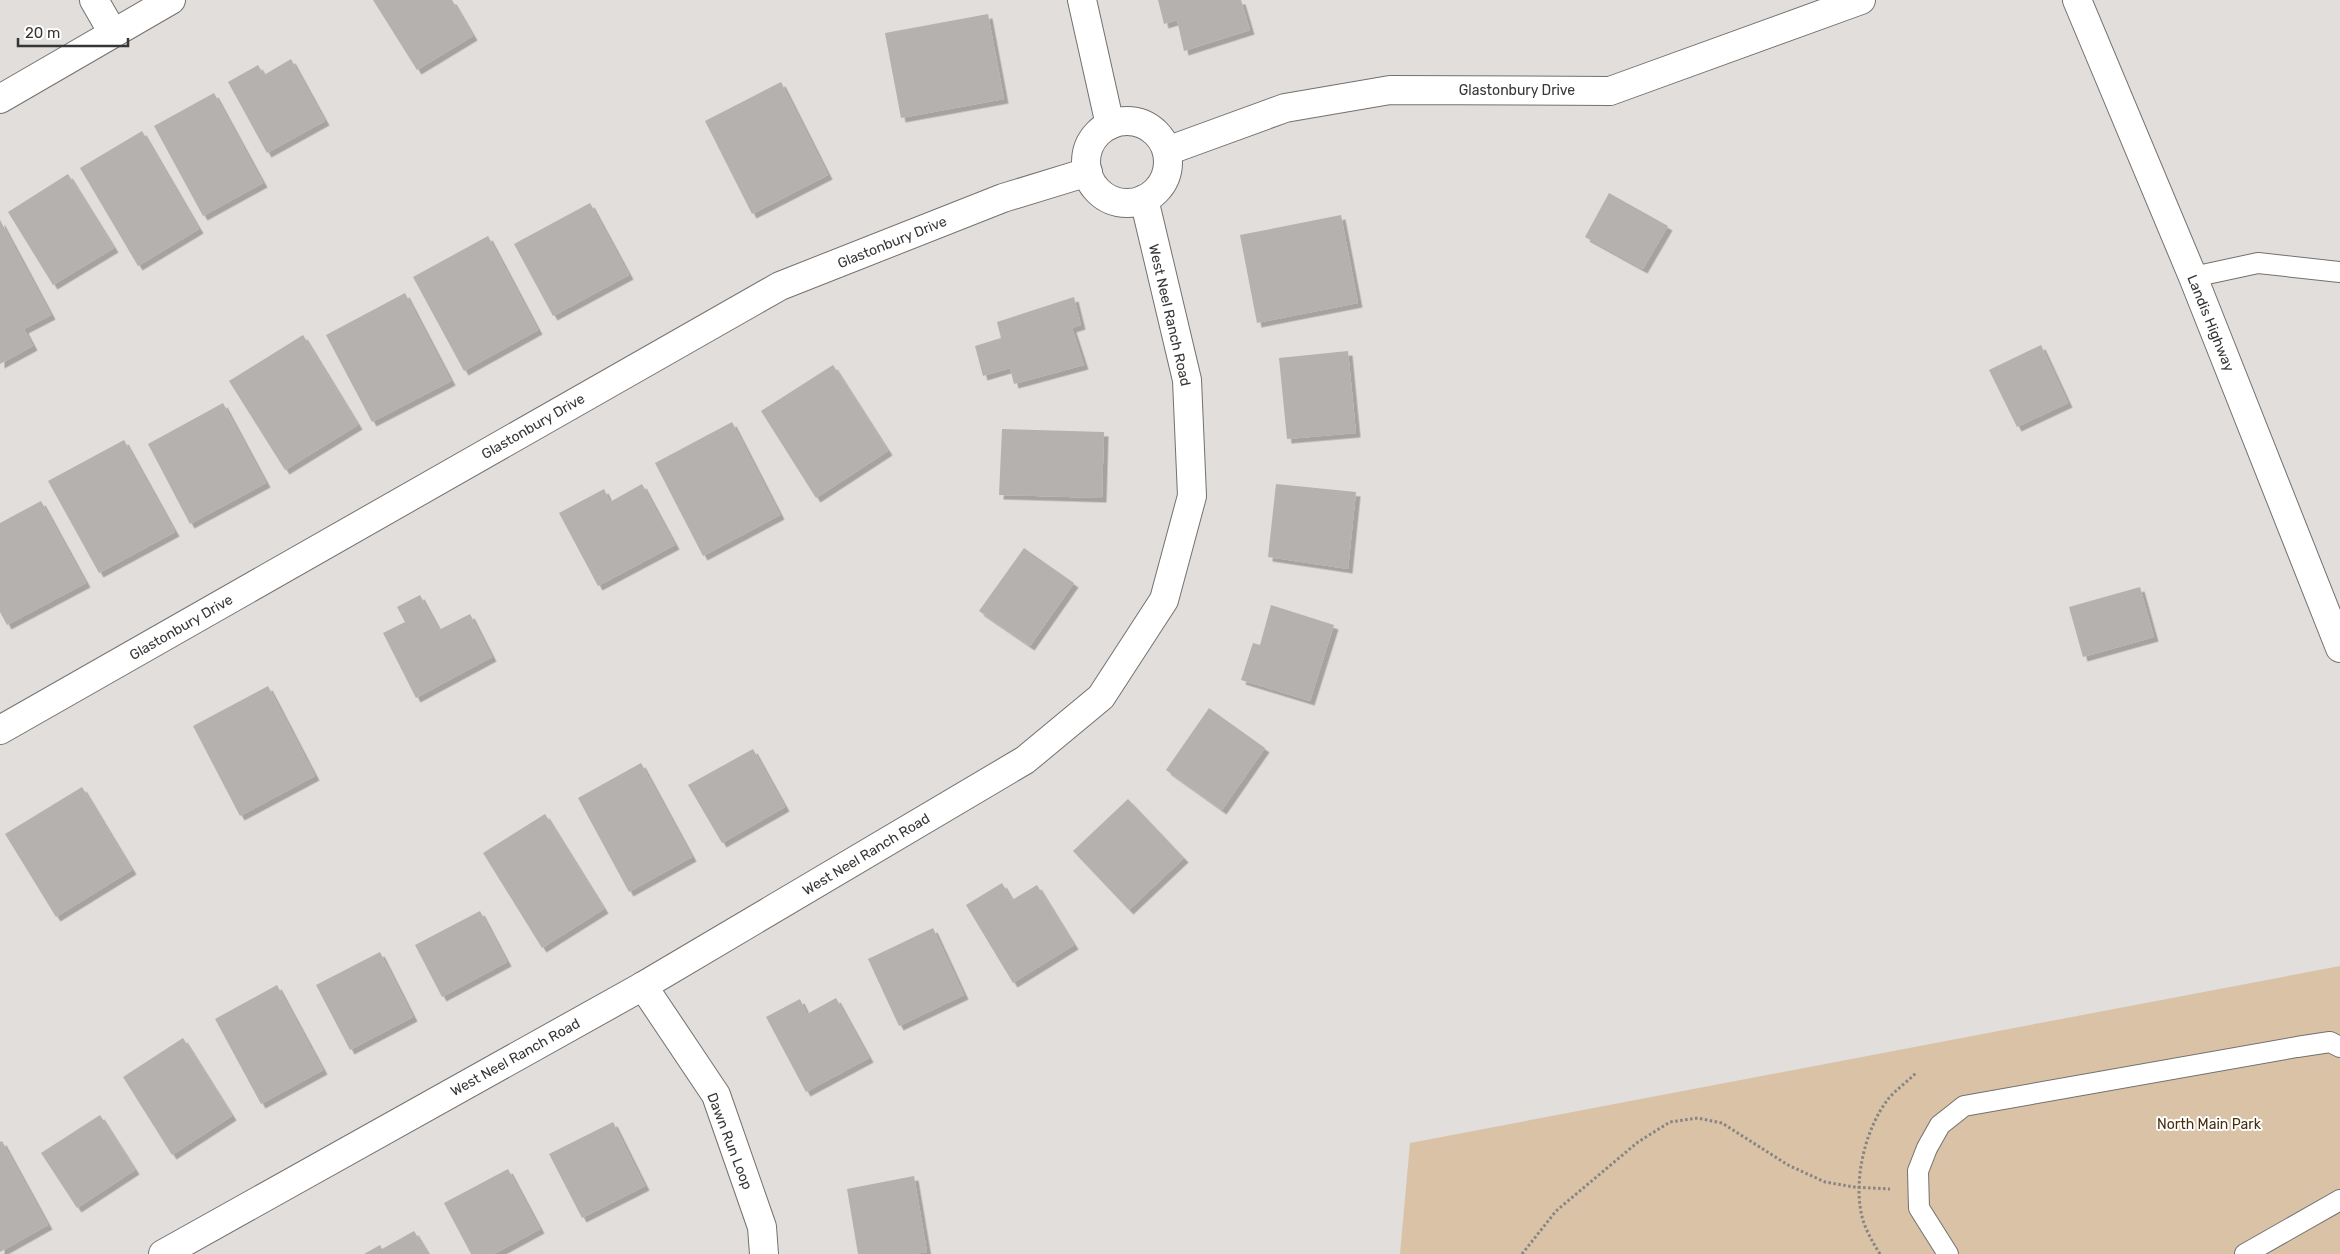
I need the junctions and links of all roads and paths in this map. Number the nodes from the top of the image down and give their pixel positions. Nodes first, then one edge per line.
1 (94, 0) edge
2 (171, 0) edge
3 (1082, 0) edge
4 (1861, 0) edge
5 (2077, 0) edge
6 (113, 33) junction
7 (0, 98) edge
8 (1110, 124) junction
9 (1167, 151) junction
10 (1088, 172) junction
11 (1144, 199) junction
12 (2340, 272) edge
13 (2193, 277) junction
14 (2340, 648) edge
15 (0, 730) edge
16 (643, 986) junction
17 (2340, 1047) edge
18 (1918, 1072) dead end
19 (1860, 1187) junction
20 (1917, 1190) junction
21 (2340, 1200) edge
22 (162, 1254) edge
23 (764, 1254) edge
24 (1522, 1254) edge
25 (1880, 1254) edge
26 (1948, 1254) edge
27 (2245, 1254) edge

1 - 6 street
2 - 6 street
3 - 8 street
4 - 9 street, Glastonbury Drive
5 - 13 street, Landis Highway
6 - 7 street
8 - 9 street
8 - 10 street
9 - 11 street
10 - 11 street
10 - 15 street, Glastonbury Drive
11 - 16 street, West Neel Ranch Road
12 - 13 lane
13 - 14 street, Landis Highway
16 - 22 street, West Neel Ranch Road
16 - 23 street, Dawn Run Loop
17 - 20 lane
18 - 19 path
19 - 20 path
19 - 24 path
19 - 25 path
20 - 26 lane
21 - 27 lane

